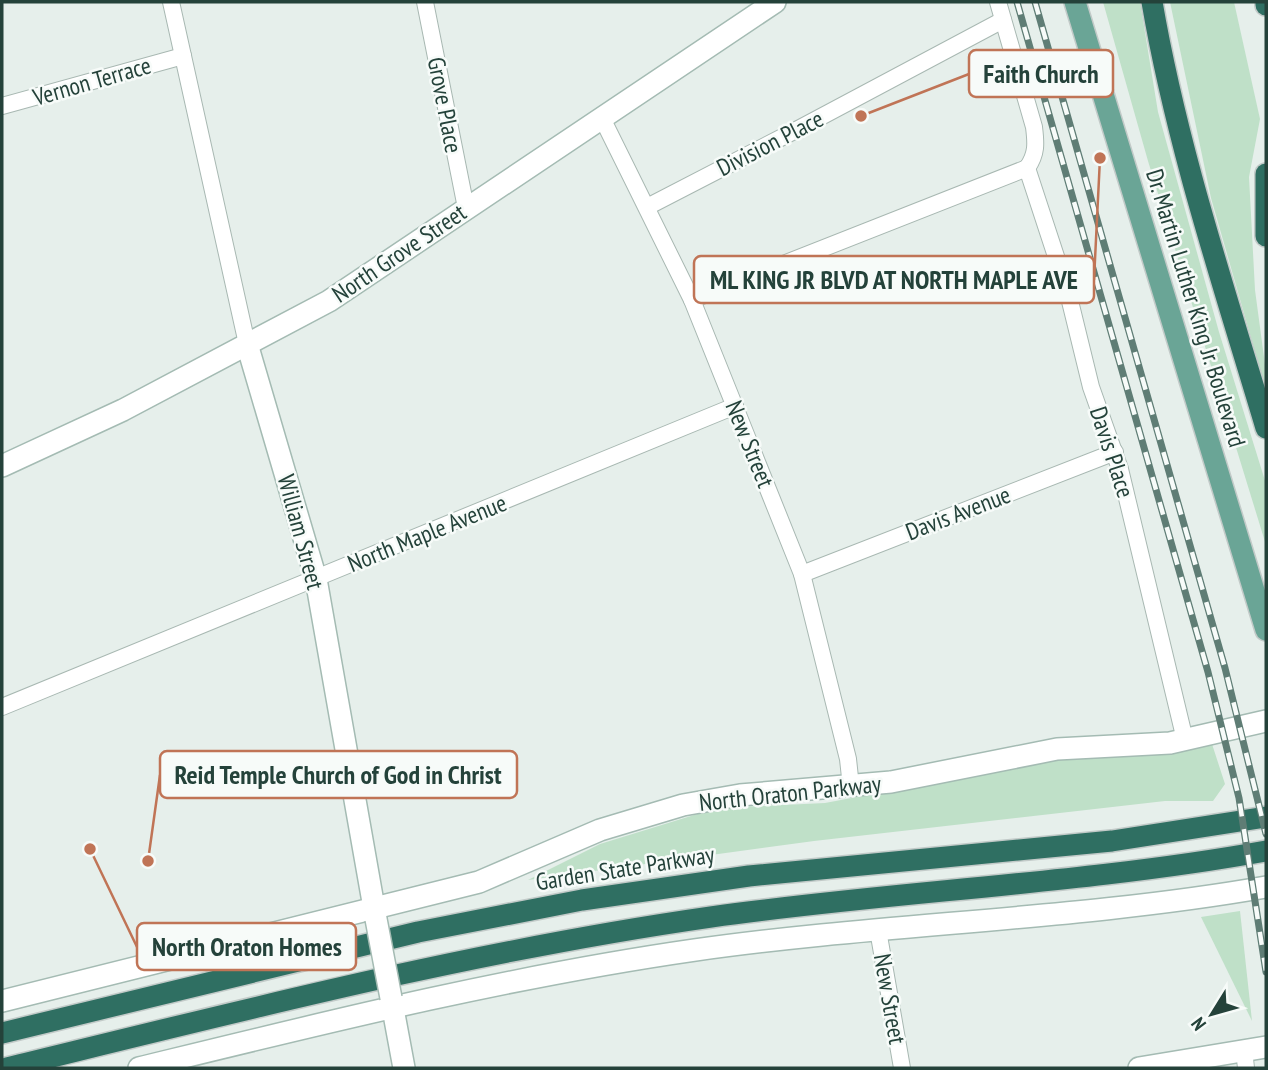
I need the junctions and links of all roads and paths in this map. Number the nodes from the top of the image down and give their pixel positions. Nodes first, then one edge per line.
1 (171, 2) edge
2 (425, 2) edge
3 (775, 2) edge
4 (998, 2) edge
5 (1075, 2) edge
6 (1153, 2) edge
7 (1003, 20) junction
8 (183, 55) junction
9 (2, 106) edge
10 (602, 118) junction
11 (1027, 167) junction
12 (1266, 174) edge
13 (647, 207) junction
14 (466, 208) junction
15 (1266, 236) edge
16 (692, 300) junction
17 (247, 344) junction
18 (735, 406) junction
19 (1266, 428) edge
20 (1115, 452) junction
21 (2, 466) edge
22 (802, 574) junction
23 (316, 579) junction
24 (1266, 630) edge
25 (2, 707) edge
26 (1266, 722) edge
27 (1185, 740) junction
28 (851, 787) junction
29 (1266, 817) edge
30 (1266, 851) edge
31 (1266, 887) edge
32 (375, 914) junction
33 (878, 930) junction
34 (2, 1001) edge
35 (392, 1002) junction
36 (2, 1033) edge
37 (1266, 1047) edge
38 (1245, 1059) edge
39 (1205, 1063) edge
40 (7, 1068) edge
41 (139, 1068) edge
42 (404, 1068) edge
43 (902, 1068) edge
44 (1139, 1068) edge

1 - 8 street, William Street
2 - 14 street, Grove Place
3 - 10 main road, North Grove Street
4 - 7 street
5 - 24 main road, Dr. Martin Luther King Jr. Boulevard
6 - 19 highway
7 - 11 street
7 - 13 street, Division Place
8 - 9 street, Vernon Terrace
8 - 17 street, William Street
10 - 13 street, New Street
10 - 14 main road, North Grove Street
11 - 16 street
11 - 20 street, Davis Place
12 - 15 highway
13 - 16 street, New Street
14 - 17 main road, North Grove Street
16 - 18 street, New Street
17 - 21 main road, North Grove Street
17 - 23 main road, William Street
18 - 22 street, New Street
18 - 23 street, North Maple Avenue
20 - 22 street, Davis Avenue
20 - 27 street, Davis Place
22 - 28 street, New Street
23 - 25 street, North Maple Avenue
23 - 32 main road, William Street
26 - 27 main road, North Oraton Parkway
27 - 28 main road, North Oraton Parkway
28 - 32 main road, North Oraton Parkway
29 - 36 highway, Garden State Parkway
30 - 40 highway
31 - 33 main road
32 - 34 main road, North Oraton Parkway
32 - 35 main road, William Street, bridge
33 - 35 main road
33 - 43 street, New Street
35 - 41 main road
35 - 42 main road, William Street
37 - 38 main road
38 - 39 main road
39 - 44 main road

